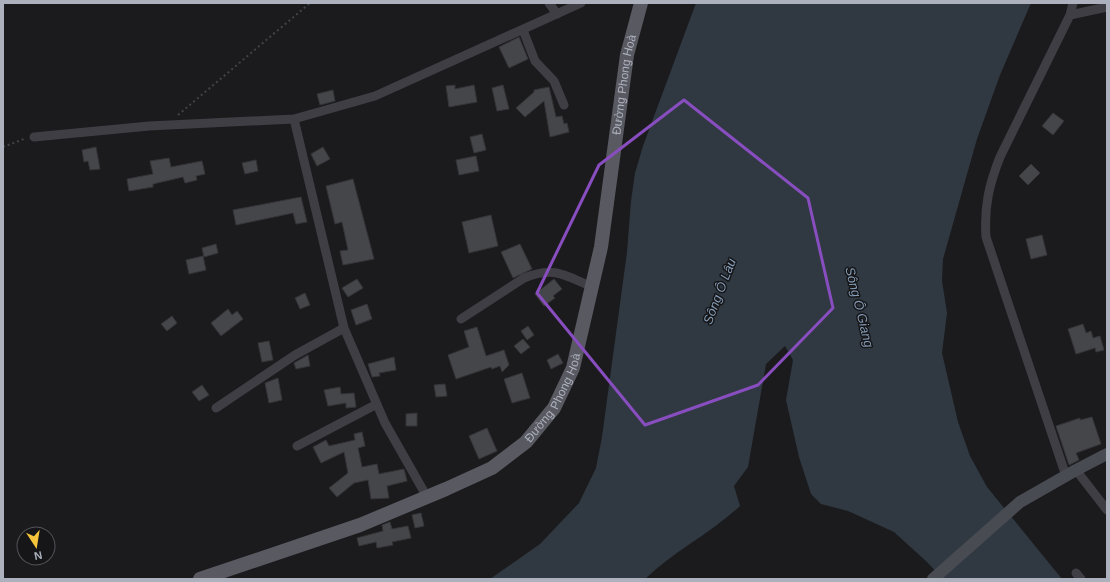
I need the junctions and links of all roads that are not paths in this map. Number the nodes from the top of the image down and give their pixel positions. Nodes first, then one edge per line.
1 (549, 3) edge
2 (581, 3) edge
3 (641, 3) edge
4 (1074, 3) edge
5 (1107, 7) edge
6 (557, 14) junction
7 (1070, 15) junction
8 (523, 30) junction
9 (564, 105) dead end
10 (294, 119) junction
11 (34, 137) road end
12 (592, 287) junction
13 (462, 320) dead end
14 (344, 328) junction
15 (377, 404) junction
16 (216, 408) dead end
17 (297, 446) dead end
18 (1107, 454) edge
19 (1071, 473) junction
20 (427, 497) junction
21 (1107, 510) edge
22 (200, 579) edge
23 (933, 579) edge

1 - 6 street
2 - 6 street
3 - 12 main road, Đường Phong Hoà
4 - 7 street
5 - 7 street
6 - 8 street
7 - 19 street
8 - 9 street
8 - 10 street
10 - 11 street
10 - 14 street
12 - 13 street
12 - 20 main road, Đường Phong Hoà
14 - 15 street
14 - 16 street
15 - 17 street
15 - 20 street
18 - 19 street
19 - 21 street
19 - 23 street
20 - 22 main road, Đường Phong Hoà

